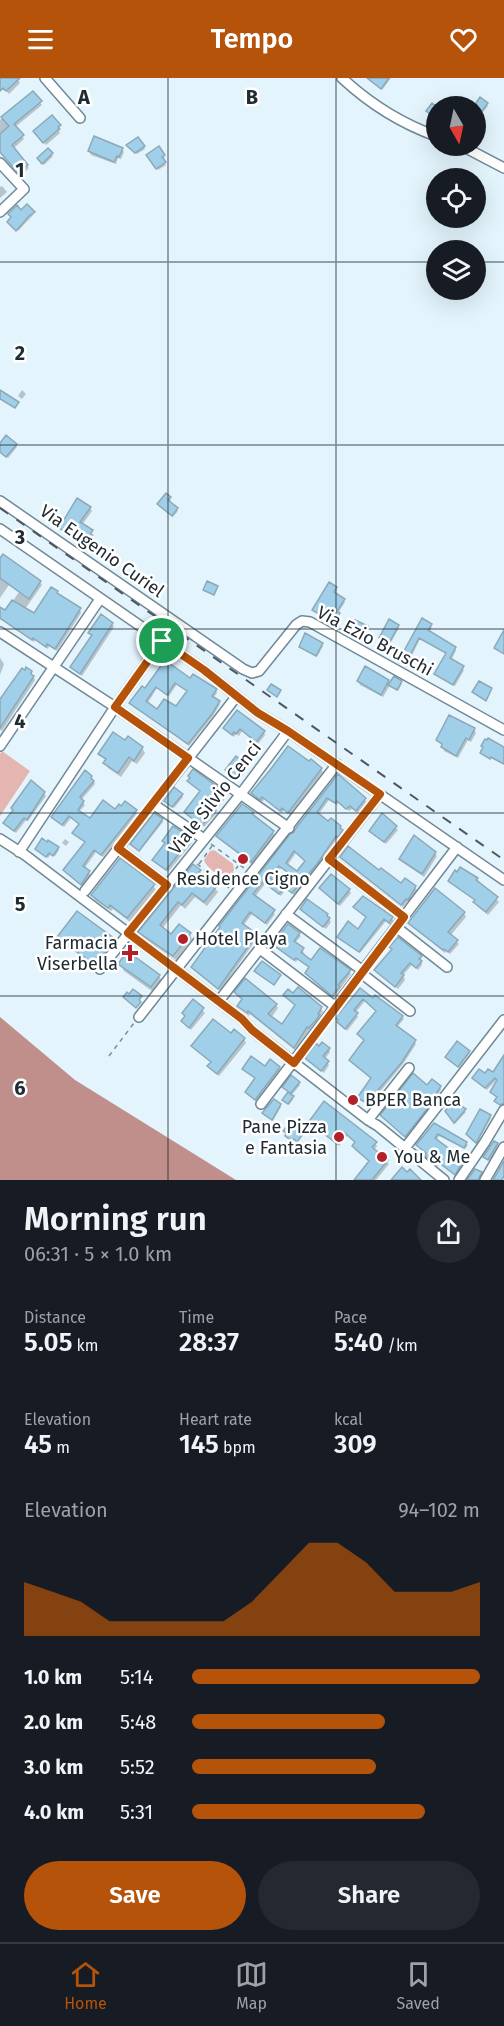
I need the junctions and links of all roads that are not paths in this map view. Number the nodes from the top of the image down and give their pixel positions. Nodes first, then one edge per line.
1 (45, 78) edge
2 (342, 78) edge
3 (80, 118) dead end
4 (426, 132) edge
5 (481, 156) edge
6 (0, 162) edge
7 (504, 168) edge
8 (0, 212) edge
9 (0, 501) edge
10 (0, 529) edge
11 (100, 599) junction
12 (0, 632) edge
13 (162, 641) junction
14 (54, 668) junction
15 (243, 669) joint
16 (236, 697) junction
17 (115, 707) junction
18 (504, 730) edge
19 (288, 731) junction
20 (0, 746) edge
21 (188, 758) junction
22 (337, 765) junction
23 (380, 794) junction
24 (240, 795) junction
25 (153, 804) junction
26 (289, 828) junction
27 (0, 839) edge
28 (204, 839) junction
29 (457, 847) junction
30 (118, 848) junction
31 (19, 852) junction
32 (329, 859) junction
33 (504, 880) edge
34 (167, 885) junction
35 (85, 891) dead end
36 (286, 914) junction
37 (404, 917) junction
38 (396, 927) junction
39 (128, 933) junction
40 (260, 949) junction
41 (447, 967) dead end
42 (100, 969) dead end
43 (177, 971) junction
44 (362, 972) junction
45 (222, 997) dead end
46 (336, 1007) junction
47 (410, 1011) dead end
48 (139, 1017) road end
49 (504, 1020) edge
50 (294, 1063) junction
51 (408, 1068) dead end
52 (261, 1104) dead end
53 (504, 1110) edge
54 (368, 1120) junction
55 (504, 1147) edge
56 (405, 1148) junction
57 (444, 1180) edge
58 (459, 1180) edge
59 (485, 1180) edge

1 - 3 street
2 - 4 street
5 - 7 street
6 - 8 street
9 - 15 street, Via Eugenio Curiel
10 - 11 street
11 - 13 street
11 - 14 street
12 - 14 street
13 - 16 street
13 - 17 street
14 - 17 street
14 - 20 street
15 - 18 street, Via Ezio Bruschi
16 - 19 street
16 - 21 street
17 - 21 street
17 - 31 street
19 - 22 street
19 - 24 street, Viale Silvio Cenci
21 - 24 street
21 - 25 street
22 - 23 street
22 - 26 street
23 - 29 street
23 - 32 street
24 - 26 street
24 - 28 street, Viale Silvio Cenci
25 - 28 street
25 - 30 street
26 - 43 street
27 - 31 street
28 - 34 street, Viale Silvio Cenci
29 - 33 street
29 - 37 street
30 - 34 street
30 - 35 street
31 - 39 street
32 - 36 street
32 - 37 street
34 - 39 street, Viale Silvio Cenci
36 - 40 street
36 - 44 street
37 - 38 street
38 - 41 street
38 - 44 street
39 - 42 street, Viale Silvio Cenci
39 - 43 street
40 - 45 street
40 - 46 street
43 - 48 street
43 - 50 street
44 - 46 street
44 - 47 street
46 - 50 street
49 - 56 street
50 - 52 street
50 - 54 street
51 - 54 street
53 - 58 street
54 - 56 street
55 - 59 street
56 - 57 street

